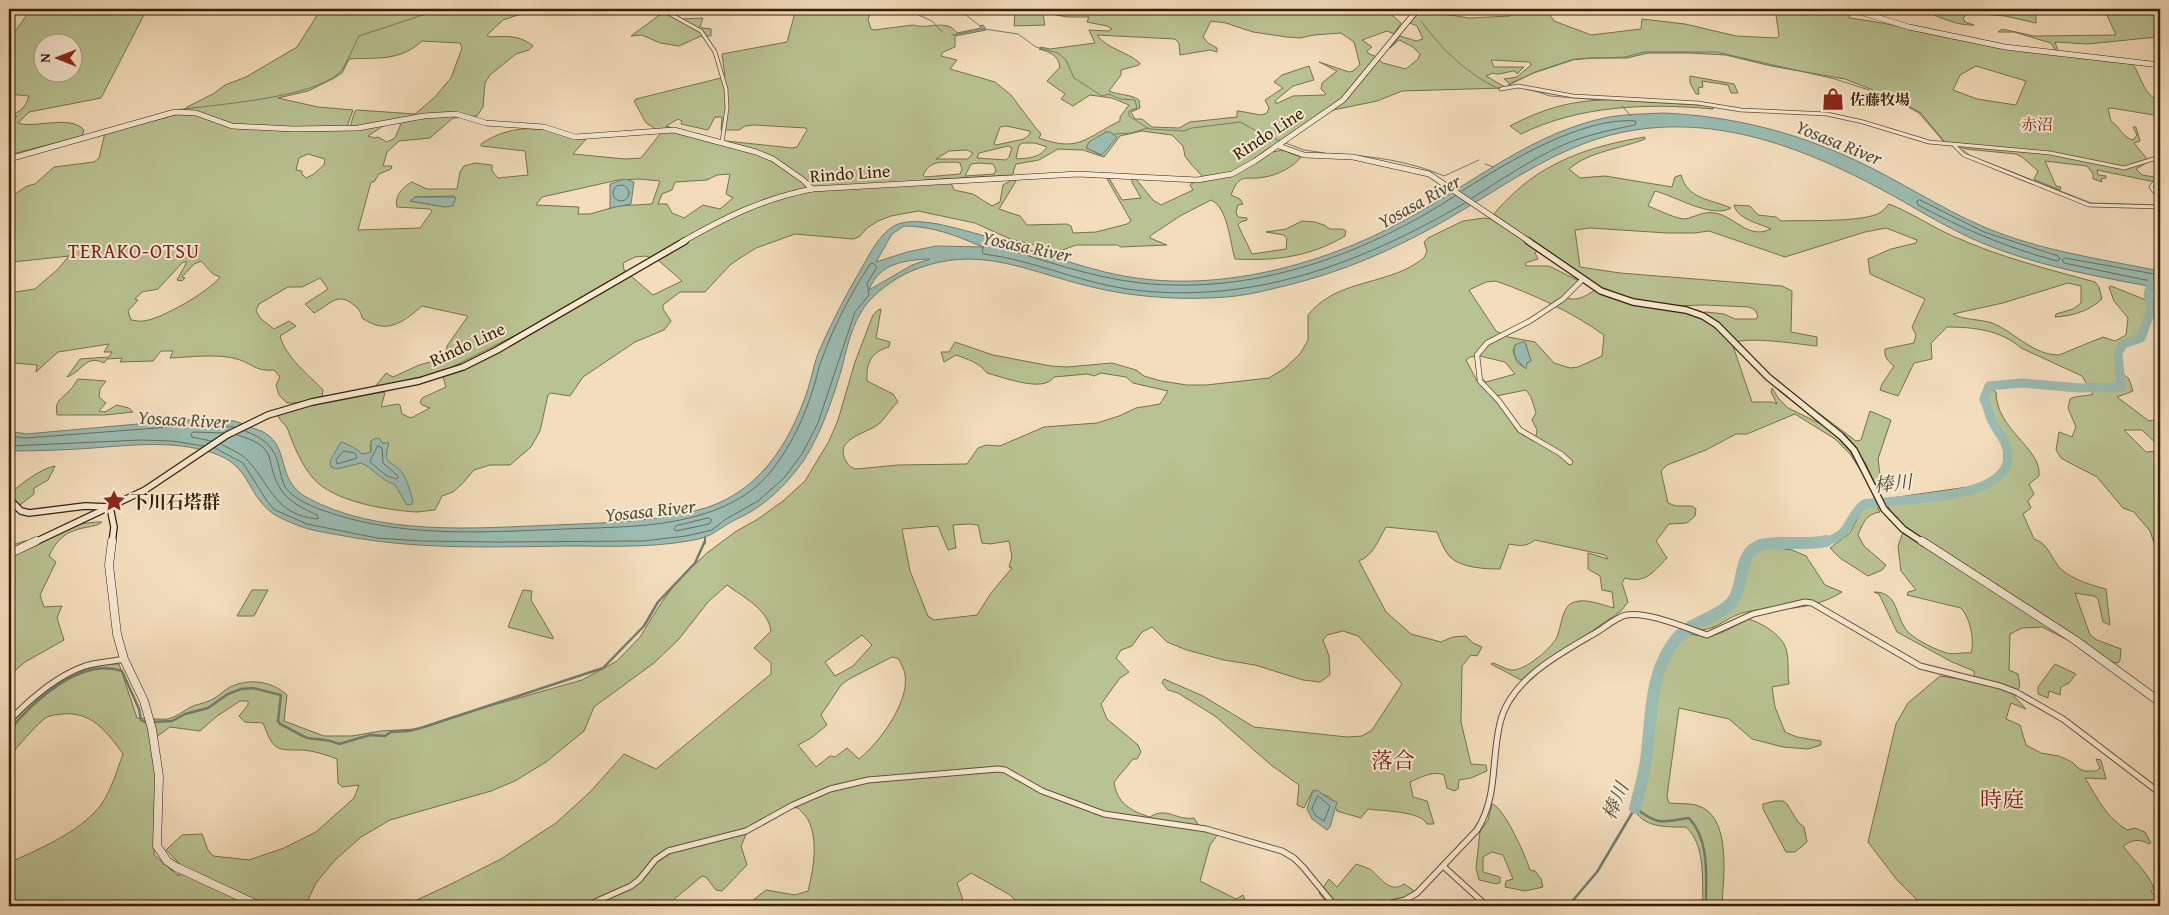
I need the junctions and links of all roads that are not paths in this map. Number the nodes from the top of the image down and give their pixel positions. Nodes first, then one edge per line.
1 (661, 9) edge
2 (1418, 9) edge
3 (1705, 9) edge
4 (1751, 9) edge
5 (1850, 9) edge
6 (2160, 65) edge
7 (1501, 89) dead end
8 (722, 142) junction
9 (1954, 145) junction
10 (1279, 146) junction
11 (2158, 157) edge
12 (9, 159) edge
13 (2160, 167) edge
14 (2160, 182) edge
15 (812, 189) junction
16 (2160, 199) edge
17 (2160, 207) edge
18 (1485, 211) joint
19 (1582, 279) junction
20 (1570, 462) dead end
21 (9, 499) edge
22 (110, 507) junction
23 (9, 554) edge
24 (124, 659) junction
25 (2160, 702) edge
26 (9, 721) edge
27 (2160, 793) edge
28 (1444, 866) junction
29 (260, 906) edge
30 (367, 906) edge
31 (442, 906) edge
32 (586, 906) edge
33 (1335, 906) edge
34 (1378, 906) edge
35 (1487, 906) edge

1 - 8 street
2 - 10 street, Rindo Line
3 - 4 street
5 - 6 street
7 - 9 street
8 - 12 street
8 - 15 street
9 - 11 street
9 - 17 street
10 - 15 street, Rindo Line
10 - 18 street
11 - 13 street
14 - 16 street
15 - 22 street, Rindo Line
18 - 19 street
19 - 20 street
19 - 25 street
21 - 22 street
22 - 23 street
22 - 24 street
24 - 26 street
24 - 29 street
27 - 28 street
28 - 34 street
28 - 35 street
30 - 31 street
32 - 33 street

